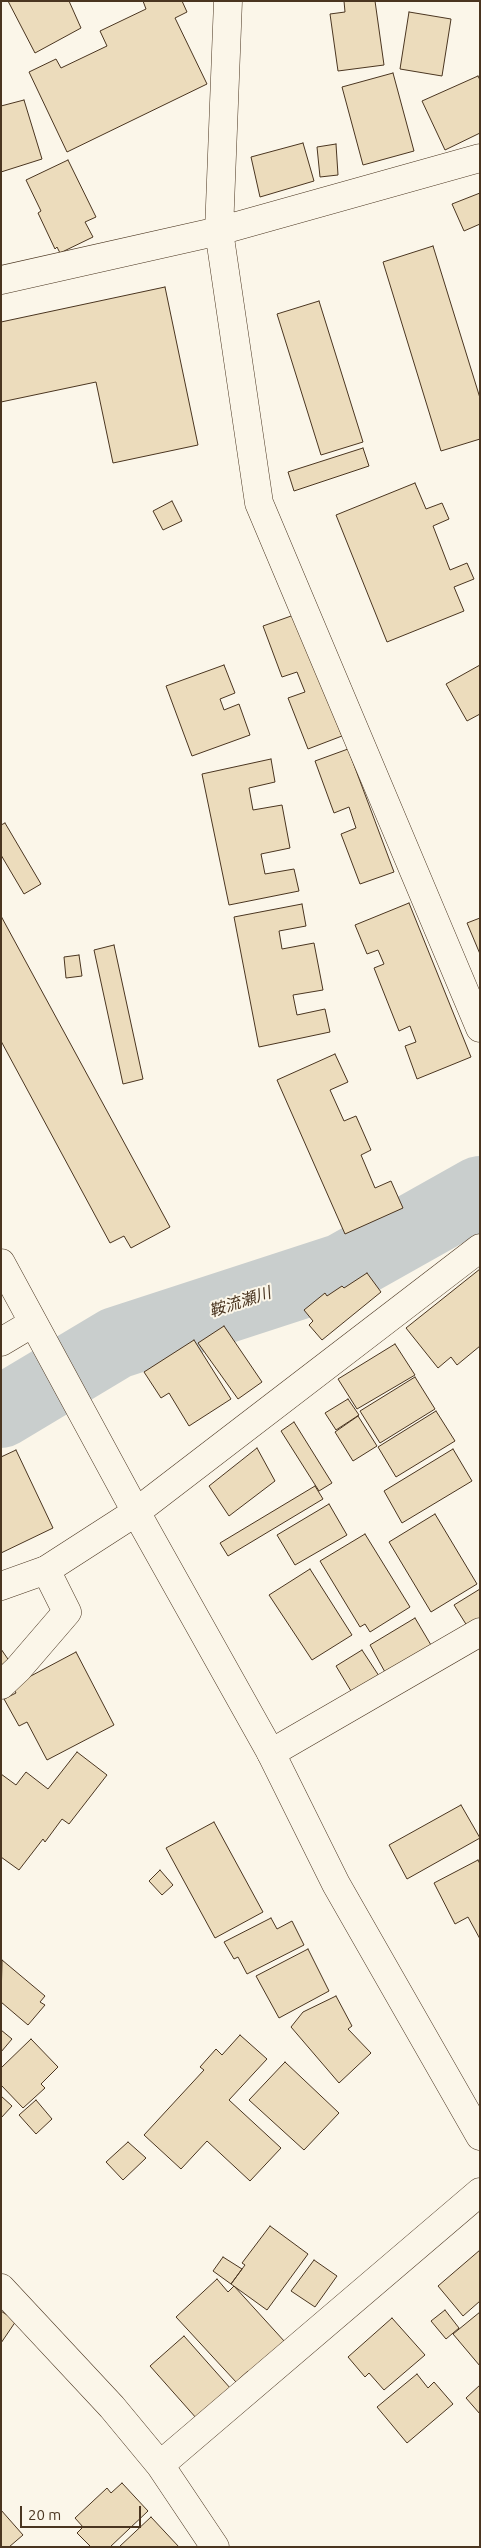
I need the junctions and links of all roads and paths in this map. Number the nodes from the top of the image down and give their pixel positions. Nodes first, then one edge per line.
1 (228, 1) edge
2 (480, 158) edge
3 (219, 231) junction
4 (1, 280) edge
5 (480, 1028) edge
6 (480, 1248) edge
7 (1, 1263) edge
8 (33, 1323) junction
9 (1, 1342) edge
10 (136, 1512) junction
11 (46, 1570) junction
12 (1, 1586) edge
13 (480, 1632) edge
14 (1, 1685) edge
15 (271, 1753) junction
16 (480, 2136) edge
17 (480, 2192) edge
18 (1, 2288) edge
19 (160, 2465) junction
20 (215, 2547) edge

1 - 3 street
2 - 3 street
3 - 4 street
3 - 5 street
6 - 10 street
7 - 8 street
8 - 9 street
8 - 10 street
10 - 11 street
10 - 15 street
11 - 12 street
11 - 14 street
13 - 15 street
15 - 16 street
17 - 19 street
18 - 19 street
19 - 20 street

